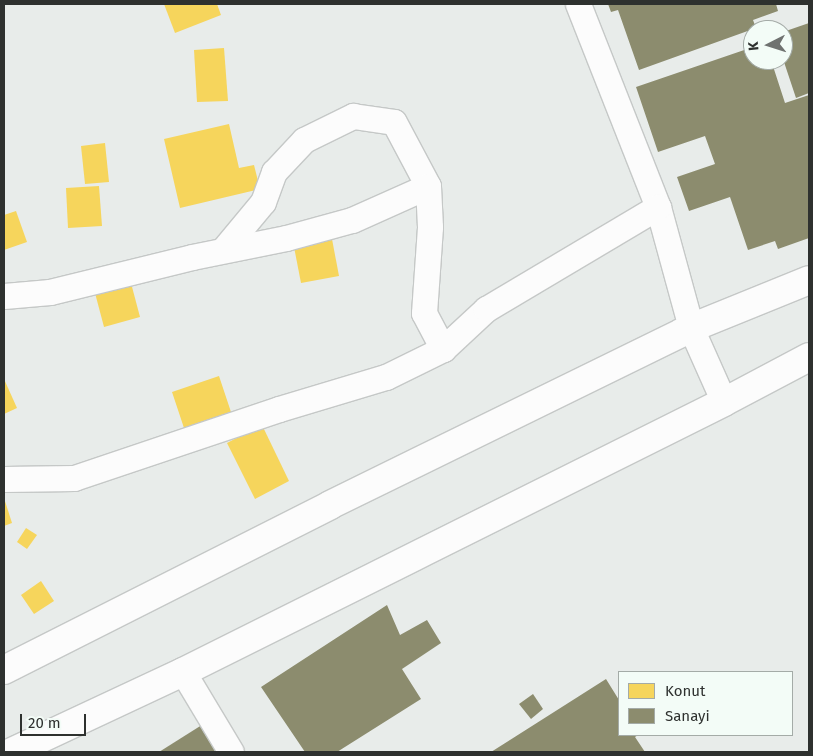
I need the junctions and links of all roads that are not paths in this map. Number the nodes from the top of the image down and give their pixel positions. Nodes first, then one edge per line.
1 (578, 4) edge
2 (428, 186) junction
3 (658, 207) junction
4 (223, 250) junction
5 (809, 280) edge
6 (4, 296) edge
7 (692, 328) junction
8 (443, 349) junction
9 (809, 357) edge
10 (724, 402) junction
11 (4, 478) edge
12 (4, 670) edge
13 (183, 672) junction
14 (12, 752) edge
15 (231, 752) edge

1 - 3 street
2 - 4 street
2 - 4 street
2 - 8 street
3 - 7 street
3 - 8 street
4 - 6 street
5 - 7 street
7 - 10 street
7 - 12 street
8 - 11 street
9 - 10 street
10 - 13 street
13 - 14 street
13 - 15 street

